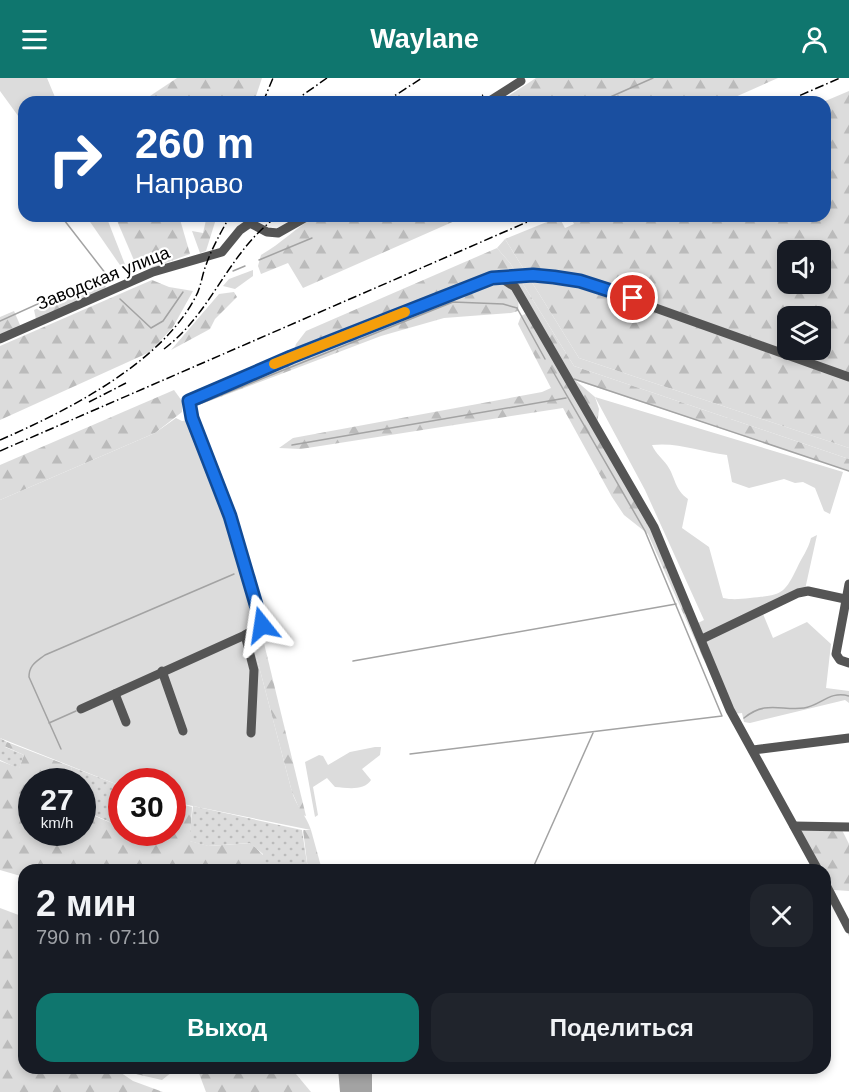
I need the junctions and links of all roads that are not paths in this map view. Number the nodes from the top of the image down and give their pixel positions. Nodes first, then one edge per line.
1 (521, 81) dead end
2 (497, 96) edge
3 (297, 222) edge
4 (506, 279) junction
5 (0, 339) edge
6 (849, 377) edge
7 (848, 593) edge
8 (245, 636) junction
9 (702, 639) junction
10 (849, 663) edge
11 (162, 671) junction
12 (115, 694) junction
13 (81, 709) dead end
14 (126, 722) dead end
15 (183, 731) dead end
16 (251, 732) dead end
17 (849, 738) edge
18 (753, 750) junction
19 (794, 826) junction
20 (849, 826) edge
21 (815, 864) edge
22 (831, 894) edge
23 (849, 928) edge

1 - 2 street
3 - 5 street, Заводская улица
4 - 6 street
4 - 8 street
4 - 9 street
7 - 9 street
7 - 10 street
8 - 11 street
8 - 16 street
9 - 18 street
11 - 12 street
11 - 15 street
12 - 13 street
12 - 14 street
17 - 18 street
18 - 19 street
19 - 20 street
19 - 21 street
22 - 23 street

